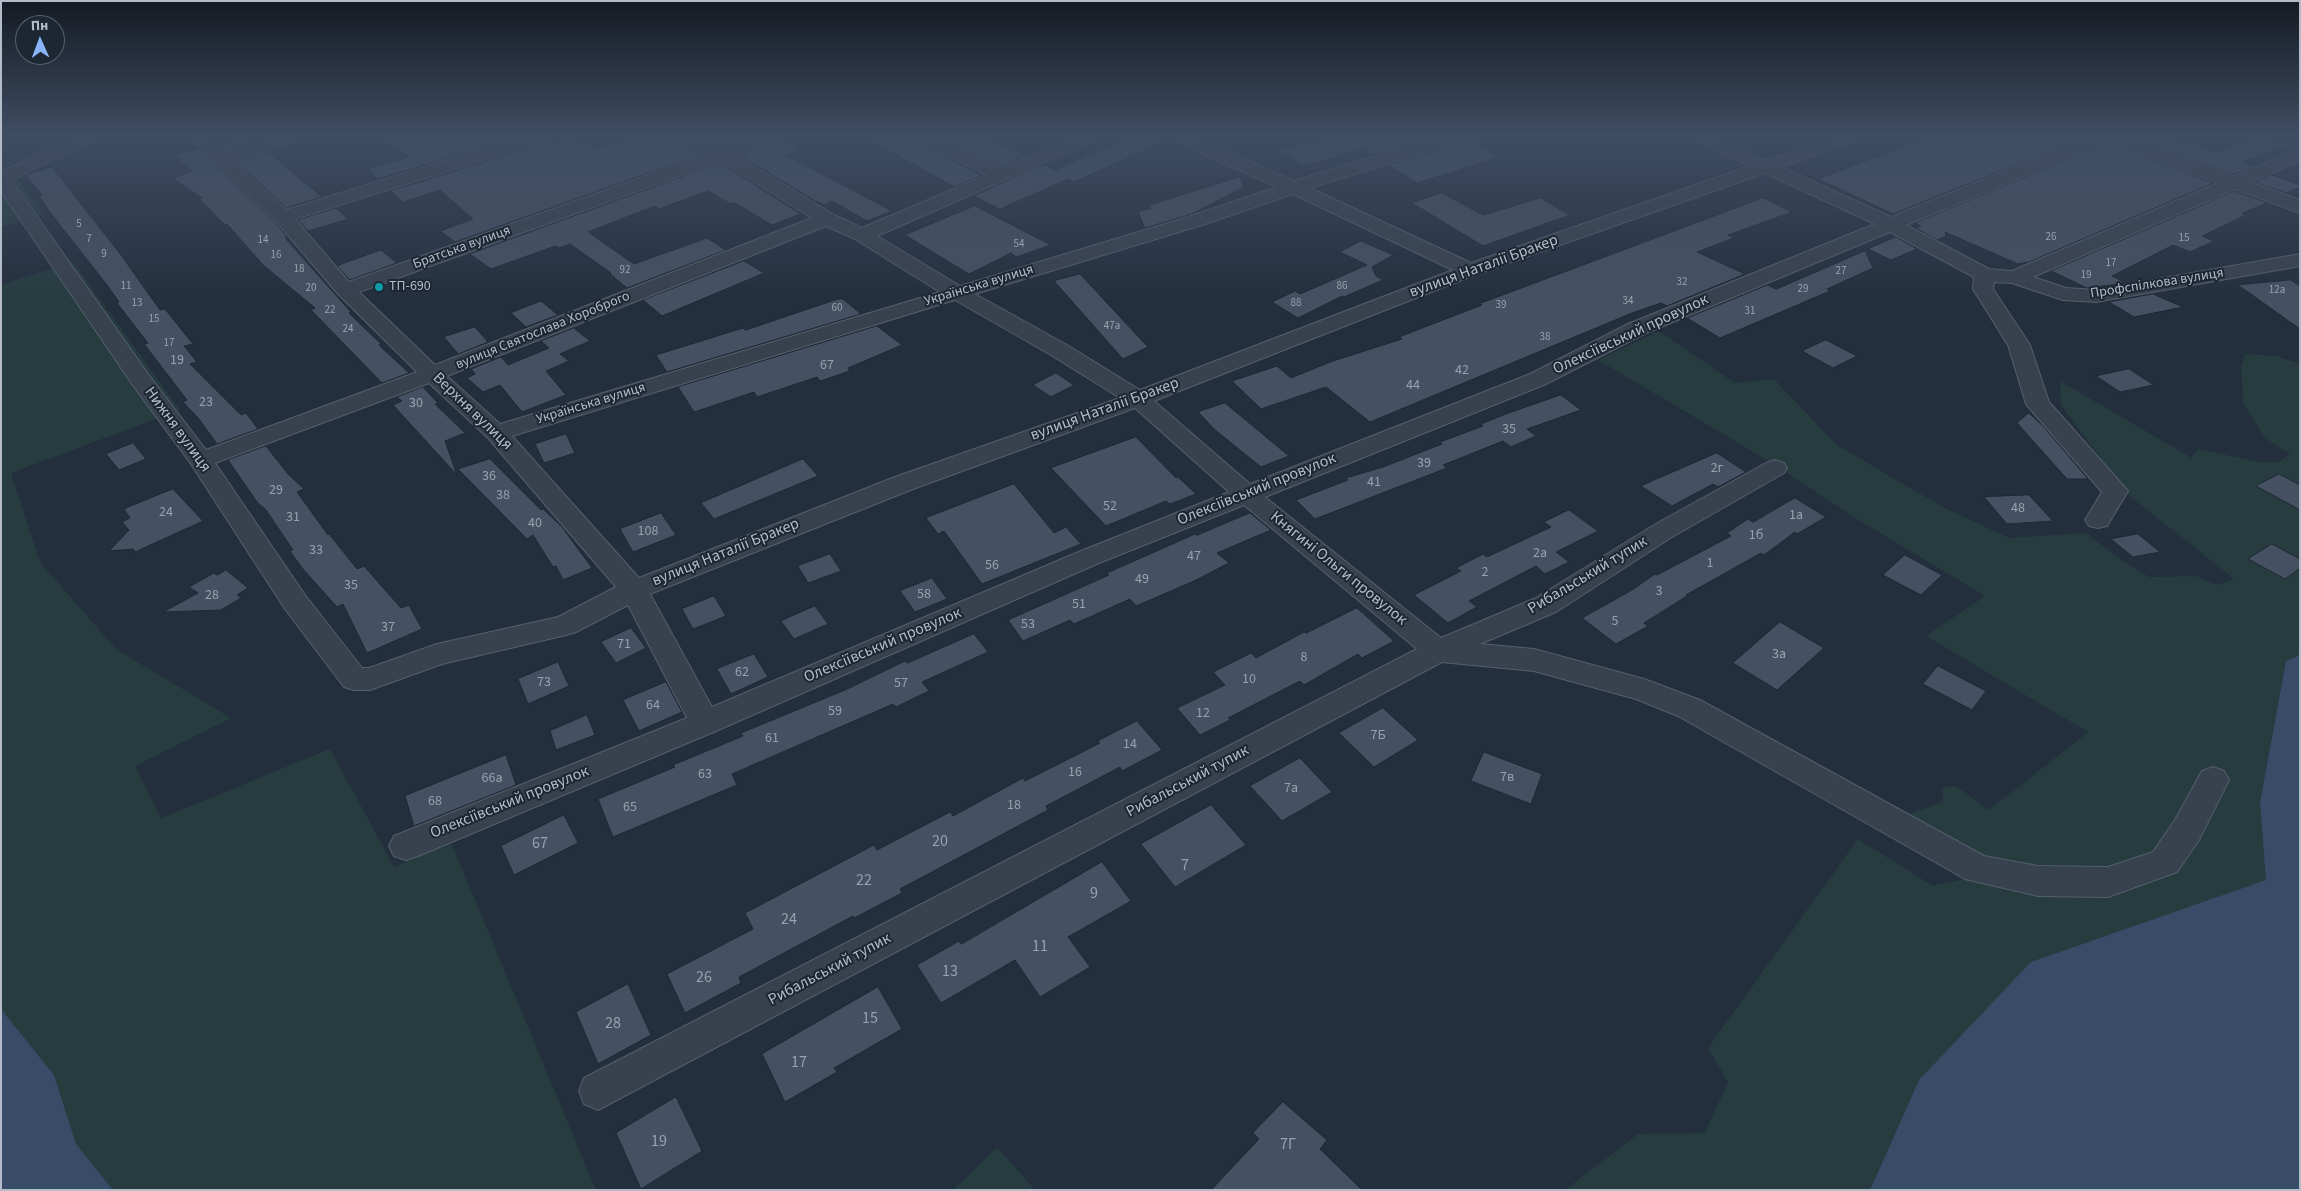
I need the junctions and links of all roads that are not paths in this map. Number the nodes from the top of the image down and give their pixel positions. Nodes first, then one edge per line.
1 (10, 191) edge
2 (256, 191) edge
3 (367, 191) edge
4 (623, 191) edge
5 (782, 191) edge
6 (966, 191) edge
7 (1287, 191) edge
8 (1301, 191) edge
9 (1699, 191) edge
10 (1818, 191) edge
11 (1972, 191) edge
12 (2214, 191) edge
13 (2257, 191) edge
14 (2300, 207) edge
15 (283, 217) junction
16 (827, 218) junction
17 (1890, 224) junction
18 (862, 235) junction
19 (2300, 260) edge
20 (1470, 270) junction
21 (1986, 276) junction
22 (2016, 277) junction
23 (345, 290) junction
24 (957, 293) junction
25 (432, 374) junction
26 (1138, 399) junction
27 (496, 433) junction
28 (200, 460) junction
29 (1776, 468) dead end
30 (1246, 494) junction
31 (2098, 520) dead end
32 (634, 590) junction
33 (1438, 651) junction
34 (354, 679) joint
35 (705, 723) junction
36 (2212, 780) dead end
37 (406, 846) dead end
38 (598, 1091) dead end

1 - 28 street, Нижня вулиця
2 - 15 street, Верхня вулиця
3 - 15 street
4 - 23 street, Братська вулиця
5 - 16 street, Княгині Ольги провулок
6 - 18 street
7 - 24 street, Українська вулиця
8 - 20 street
9 - 20 street, вулиця Наталії Бракер
10 - 17 street
11 - 17 street, Олексіївський провулок
12 - 22 street
13 - 14 street
15 - 23 street, Верхня вулиця
16 - 18 street, Княгині Ольги провулок
16 - 25 street, вулиця Святослава Хороброго
17 - 21 street
17 - 30 street, Олексіївський провулок
18 - 24 street, Княгині Ольги провулок
19 - 22 street, Профспілкова вулиця
20 - 26 street, вулиця Наталії Бракер
21 - 22 street
21 - 31 street
23 - 25 street, Верхня вулиця
24 - 26 street, Княгині Ольги провулок
24 - 27 street, Українська вулиця
25 - 27 street, Верхня вулиця
25 - 28 street, вулиця Святослава Хороброго
26 - 30 street, Княгині Ольги провулок
26 - 32 street, вулиця Наталії Бракер
27 - 32 street, Верхня вулиця
28 - 34 street, Нижня вулиця
29 - 33 street, Рибальський тупик
30 - 33 street, Княгині Ольги провулок
30 - 35 street, Олексіївський провулок
32 - 34 street, вулиця Наталії Бракер
32 - 35 street, Верхня вулиця
33 - 36 street
33 - 38 street, Рибальський тупик
35 - 37 street, Олексіївський провулок

